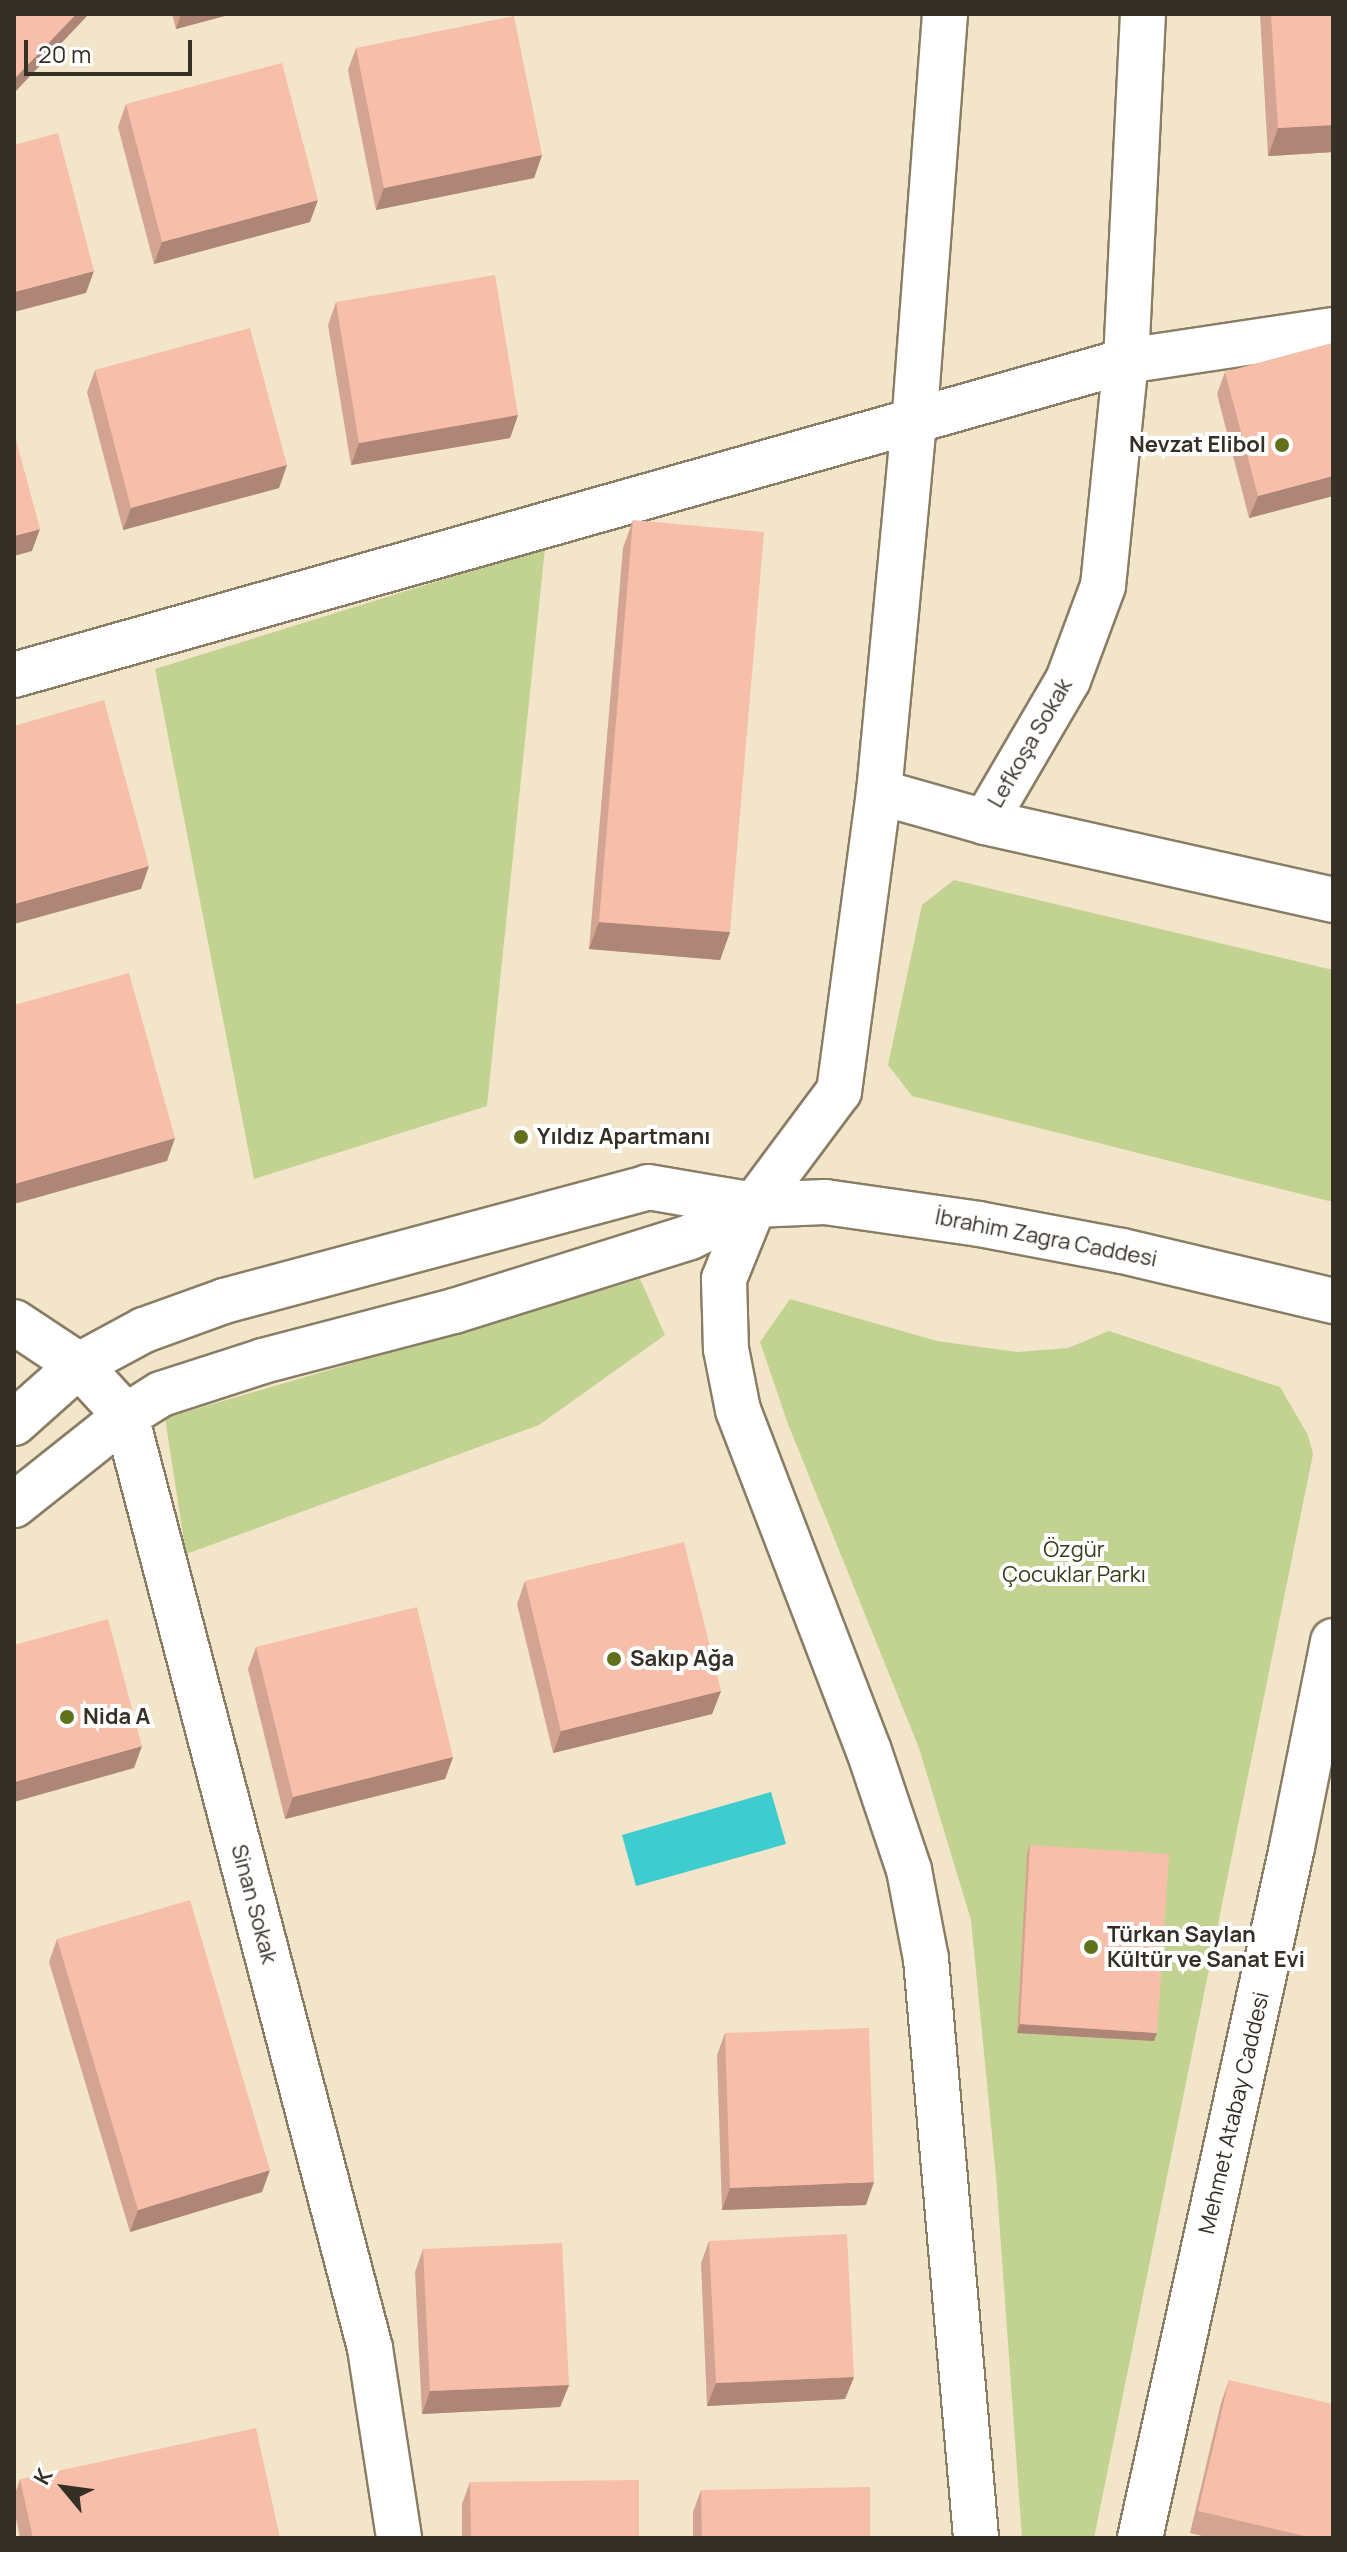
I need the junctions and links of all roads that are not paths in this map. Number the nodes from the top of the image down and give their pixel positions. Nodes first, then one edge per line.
1 (945, 14) edge
2 (1143, 14) edge
3 (1333, 330) edge
4 (1126, 361) junction
5 (914, 422) junction
6 (14, 675) edge
7 (879, 792) junction
8 (985, 822) junction
9 (1333, 900) edge
10 (754, 1205) junction
11 (1333, 1301) edge
12 (14, 1322) edge
13 (79, 1365) junction
14 (126, 1416) junction
15 (14, 1423) edge
16 (14, 1505) edge
17 (1333, 1641) edge
18 (399, 2538) edge
19 (976, 2538) edge
20 (1140, 2538) edge

1 - 5 street
2 - 4 street, Lefkoşa Sokak
3 - 4 street
4 - 5 street
4 - 8 street, Lefkoşa Sokak
5 - 6 street
5 - 7 street
7 - 8 street
7 - 10 street
8 - 9 street, Lefkoşa Sokak
10 - 11 street, İbrahim Zagra Caddesi
10 - 13 street
10 - 14 street
10 - 19 street
12 - 13 street, Sinan Sokak
13 - 14 street, Sinan Sokak
13 - 15 street
14 - 16 street
14 - 18 street, Sinan Sokak
17 - 20 street, Mehmet Atabay Caddesi

